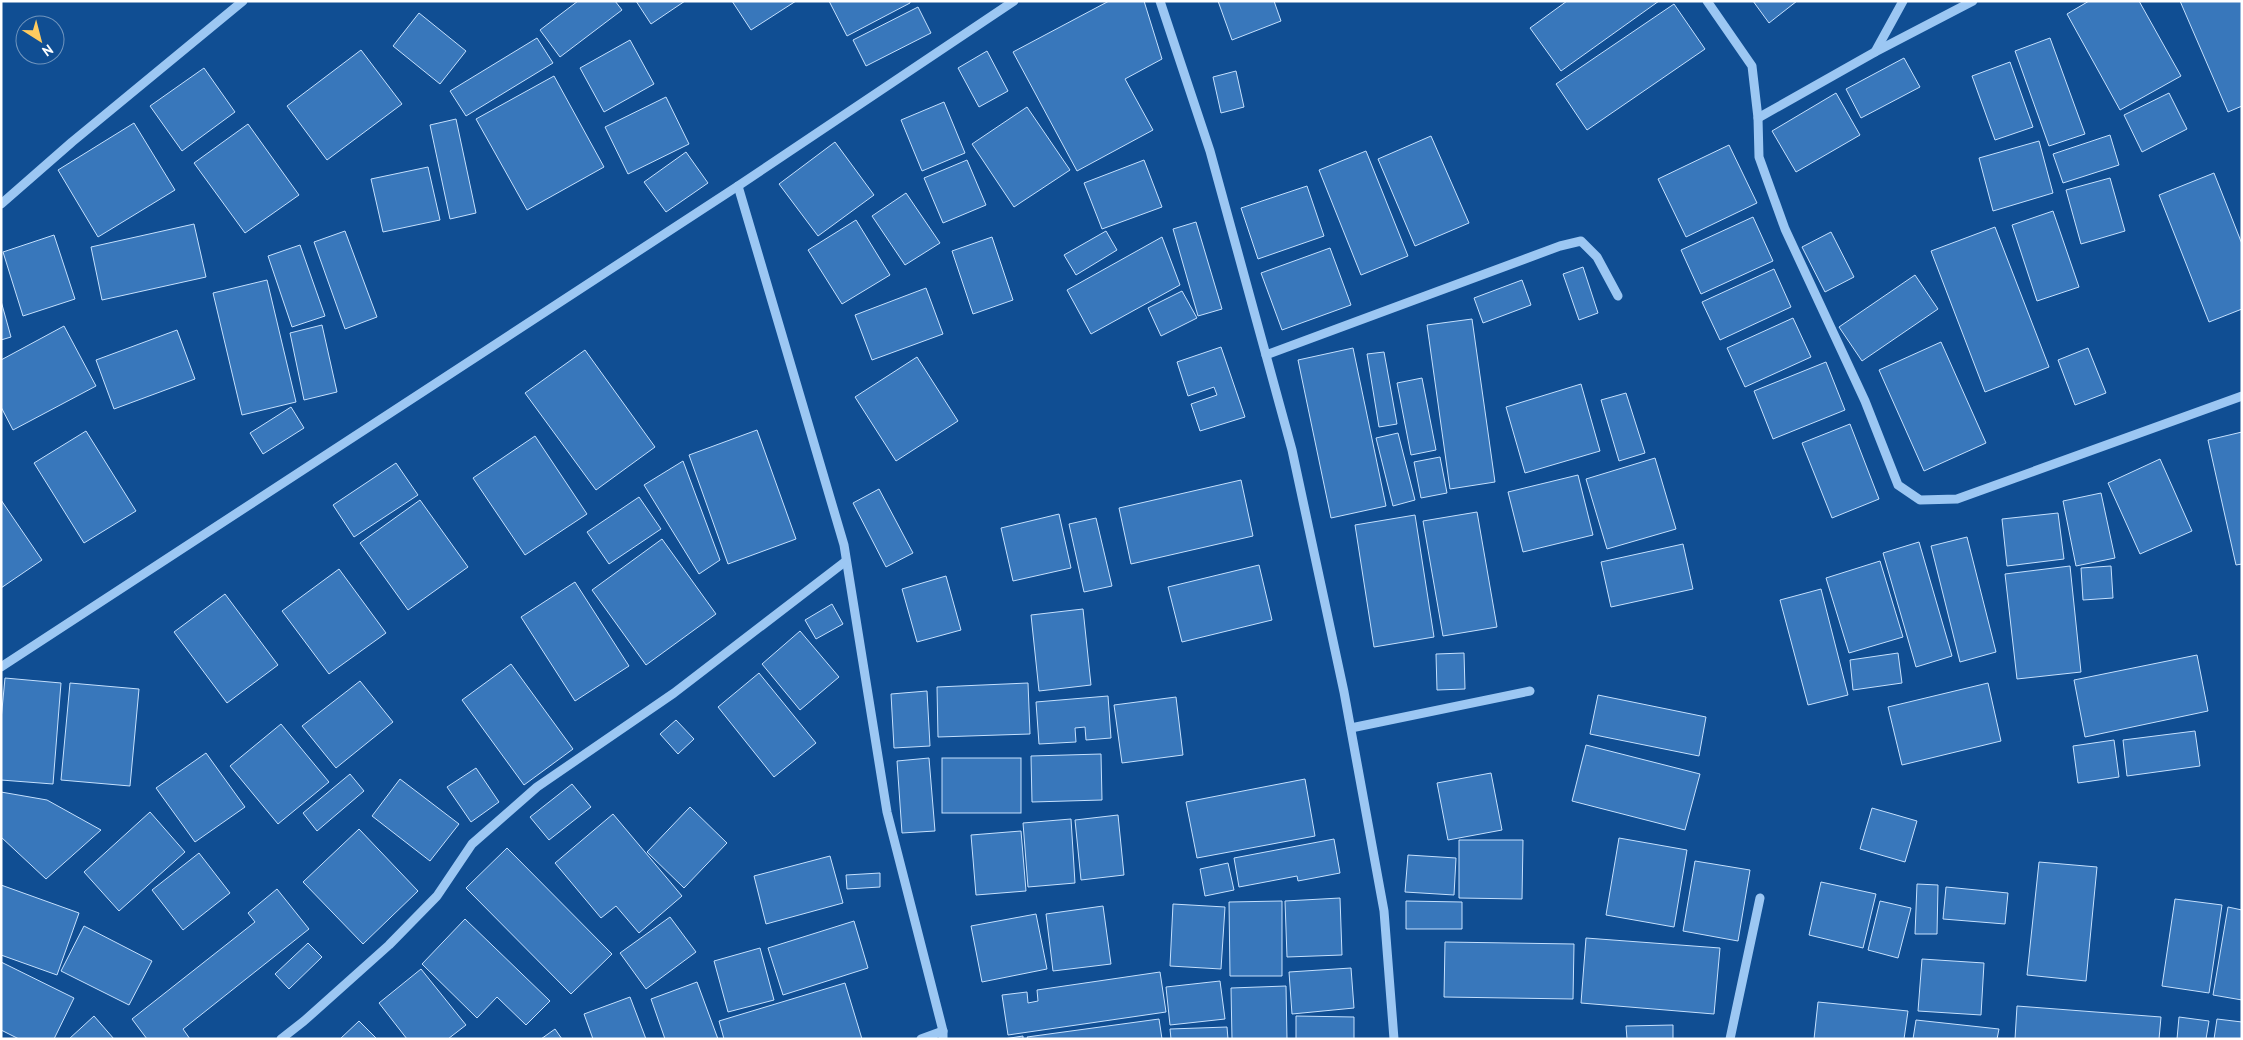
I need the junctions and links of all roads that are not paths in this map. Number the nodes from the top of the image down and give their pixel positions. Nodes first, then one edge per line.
1 (243, 1) edge
2 (1014, 1) edge
3 (1160, 1) edge
4 (1707, 1) edge
5 (1903, 1) edge
6 (1973, 1) edge
7 (1875, 52) junction
8 (1758, 118) junction
9 (738, 186) junction
10 (1, 204) edge
11 (1618, 296) dead end
12 (1266, 355) junction
13 (2242, 396) edge
14 (846, 561) junction
15 (1, 666) edge
16 (1530, 691) dead end
17 (1351, 728) junction
18 (1760, 898) dead end
19 (943, 1035) edge
20 (281, 1039) edge
21 (921, 1039) edge
22 (1394, 1039) edge
23 (1730, 1039) edge

1 - 10 street
2 - 9 street
3 - 12 street
4 - 8 street
5 - 7 street
6 - 7 street
7 - 8 street
8 - 13 street
9 - 14 street
9 - 15 street
11 - 12 street
12 - 17 street
14 - 19 street
14 - 20 street
16 - 17 street
17 - 22 street
18 - 23 street
19 - 21 street

